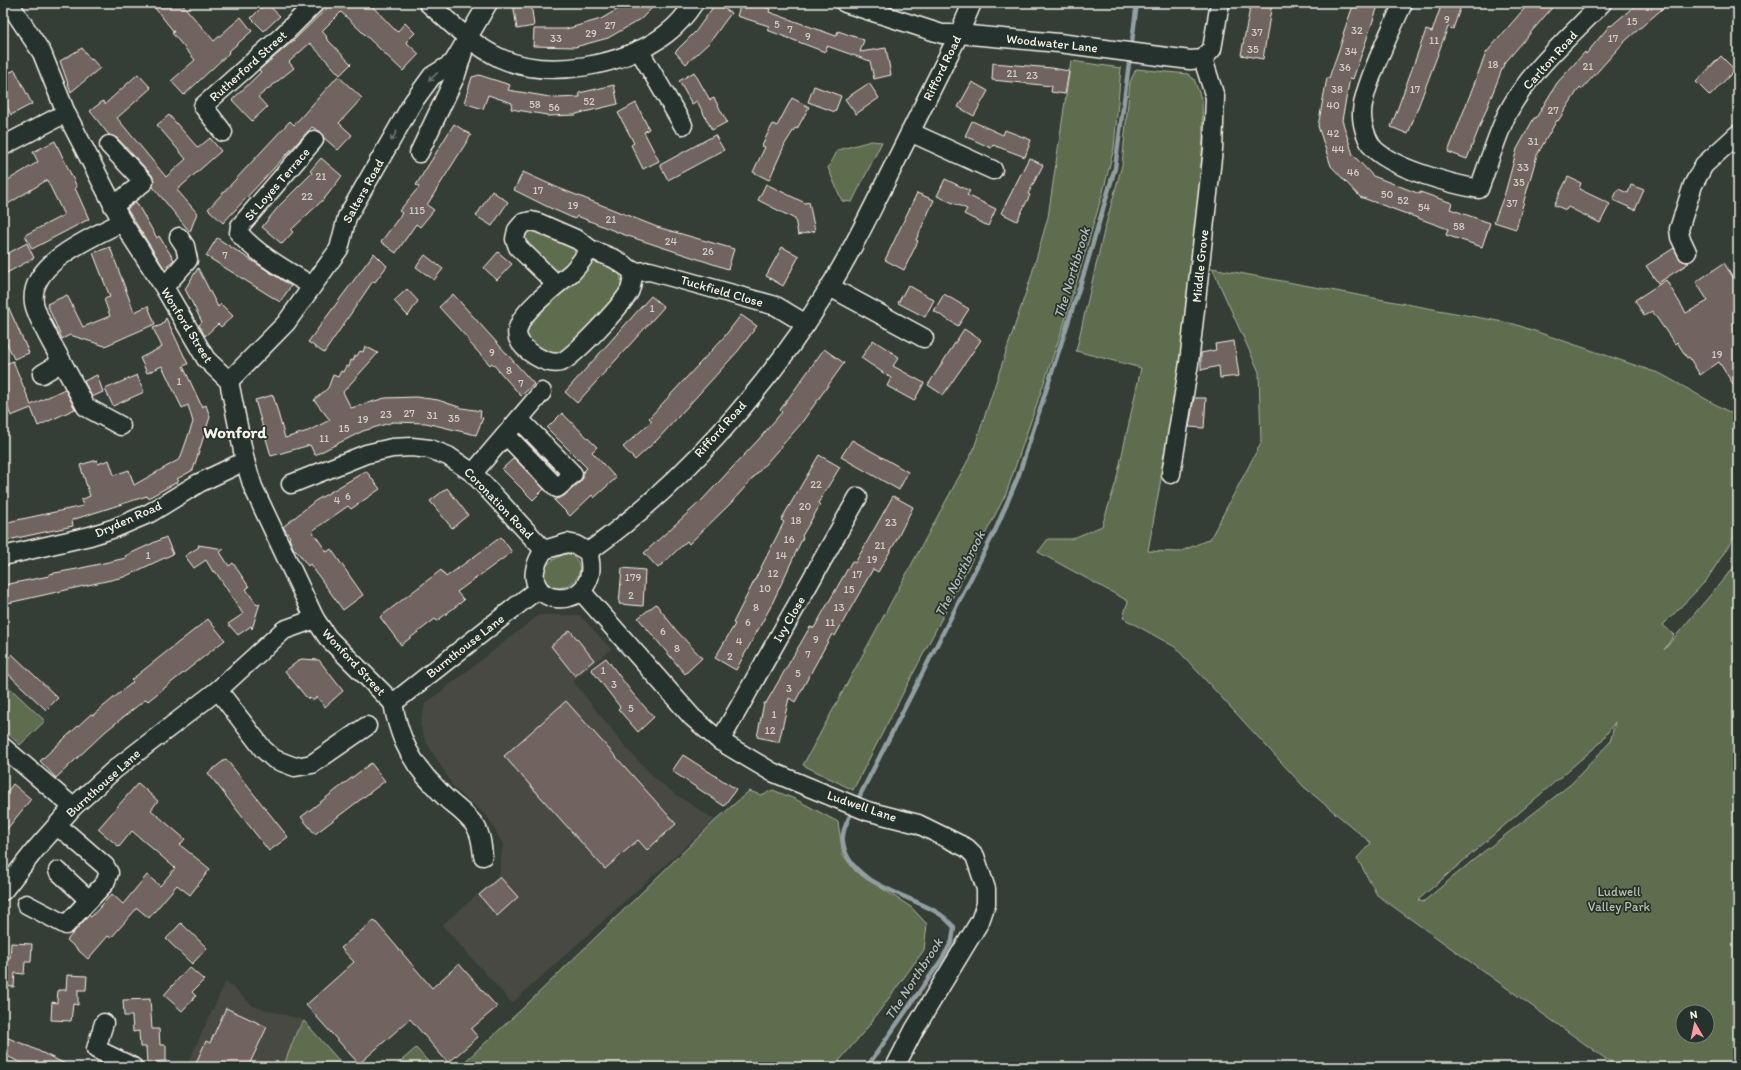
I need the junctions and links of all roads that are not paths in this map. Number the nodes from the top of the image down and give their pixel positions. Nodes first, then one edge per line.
1 (9, 3) edge
2 (315, 3) edge
3 (428, 3) edge
4 (488, 3) edge
5 (694, 3) edge
6 (845, 3) edge
7 (972, 3) edge
8 (1220, 3) edge
9 (1403, 3) edge
10 (1602, 3) edge
11 (959, 34) junction
12 (467, 38) junction
13 (639, 50) junction
14 (1203, 59) junction
15 (66, 113) junction
16 (683, 125) dead end
17 (223, 132) dead end
18 (910, 132) junction
19 (1738, 134) edge
20 (314, 140) dead end
21 (109, 145) dead end
22 (3, 146) edge
23 (419, 153) dead end
24 (993, 170) dead end
25 (113, 206) junction
26 (122, 222) junction
27 (179, 237) dead end
28 (590, 249) junction
29 (1687, 252) dead end
30 (634, 272) junction
31 (556, 284) junction
32 (312, 286) junction
33 (830, 286) junction
34 (164, 287) junction
35 (806, 324) junction
36 (924, 338) dead end
37 (62, 362) junction
38 (42, 374) dead end
39 (229, 381) junction
40 (542, 392) dead end
41 (519, 419) junction
42 (121, 426) dead end
43 (506, 435) junction
44 (245, 461) junction
45 (473, 473) junction
46 (1171, 474) dead end
47 (291, 484) dead end
48 (858, 497) dead end
49 (544, 550) junction
50 (588, 552) junction
51 (3, 556) edge
52 (538, 589) junction
53 (582, 591) junction
54 (315, 619) junction
55 (218, 690) junction
56 (392, 703) junction
57 (367, 726) dead end
58 (720, 741) junction
59 (3, 747) edge
60 (73, 807) junction
61 (56, 827) junction
62 (484, 856) dead end
63 (58, 870) dead end
64 (3, 891) edge
65 (89, 900) junction
66 (26, 904) dead end
67 (104, 1023) dead end
68 (133, 1067) edge
69 (895, 1067) edge

1 - 15 street, Wonford Street
2 - 17 street, Rutherford Street
3 - 12 street
4 - 12 street, Salters Road
5 - 13 street
6 - 11 street, Woodwater Lane
7 - 11 street, Rifford Road
8 - 14 street
9 - 10 street, Carlton Road
11 - 14 street, Woodwater Lane
11 - 18 street, Rifford Road
12 - 13 street
12 - 23 street, Salters Road
12 -> 32 street, Salters Road
13 - 16 street
14 - 46 street, Middle Grove
15 - 22 street
15 - 25 street, Wonford Street
18 - 24 street
18 - 33 street, Rifford Road
19 - 29 street
20 - 32 street, St Loyes Terrace
21 - 25 street
25 - 26 street, Wonford Street
26 - 34 street, Wonford Street
26 - 37 street
27 - 34 street
28 - 30 street
28 - 31 street
28 - 31 street
30 - 31 street
30 - 35 street, Tuckfield Close
32 - 39 street, Salters Road
33 - 35 street, Rifford Road
33 - 36 street
34 - 39 street, Wonford Street
35 - 50 street, Rifford Road
37 - 38 street
37 - 42 street
39 - 44 street, Wonford Street
40 - 41 street
41 - 43 street
41 - 43 street
43 - 45 street
44 - 51 street, Dryden Road
44 - 54 street, Wonford Street
45 - 47 street, Coronation Road
45 - 49 street, Coronation Road
48 - 58 street, Ivy Close
49 - 50 street
49 - 52 street
50 - 53 street
52 - 53 street
52 - 56 street, Burnthouse Lane
53 - 58 street, Ludwell Lane
54 - 55 street, Burnthouse Lane
54 - 56 street, Wonford Street
55 - 57 street
55 - 60 street, Burnthouse Lane
56 - 62 street
58 - 69 street, Ludwell Lane
59 - 60 street
60 - 61 street, Burnthouse Lane
61 - 64 street, Burnthouse Lane
61 - 65 street
63 - 65 street
65 - 66 street
67 - 68 street

